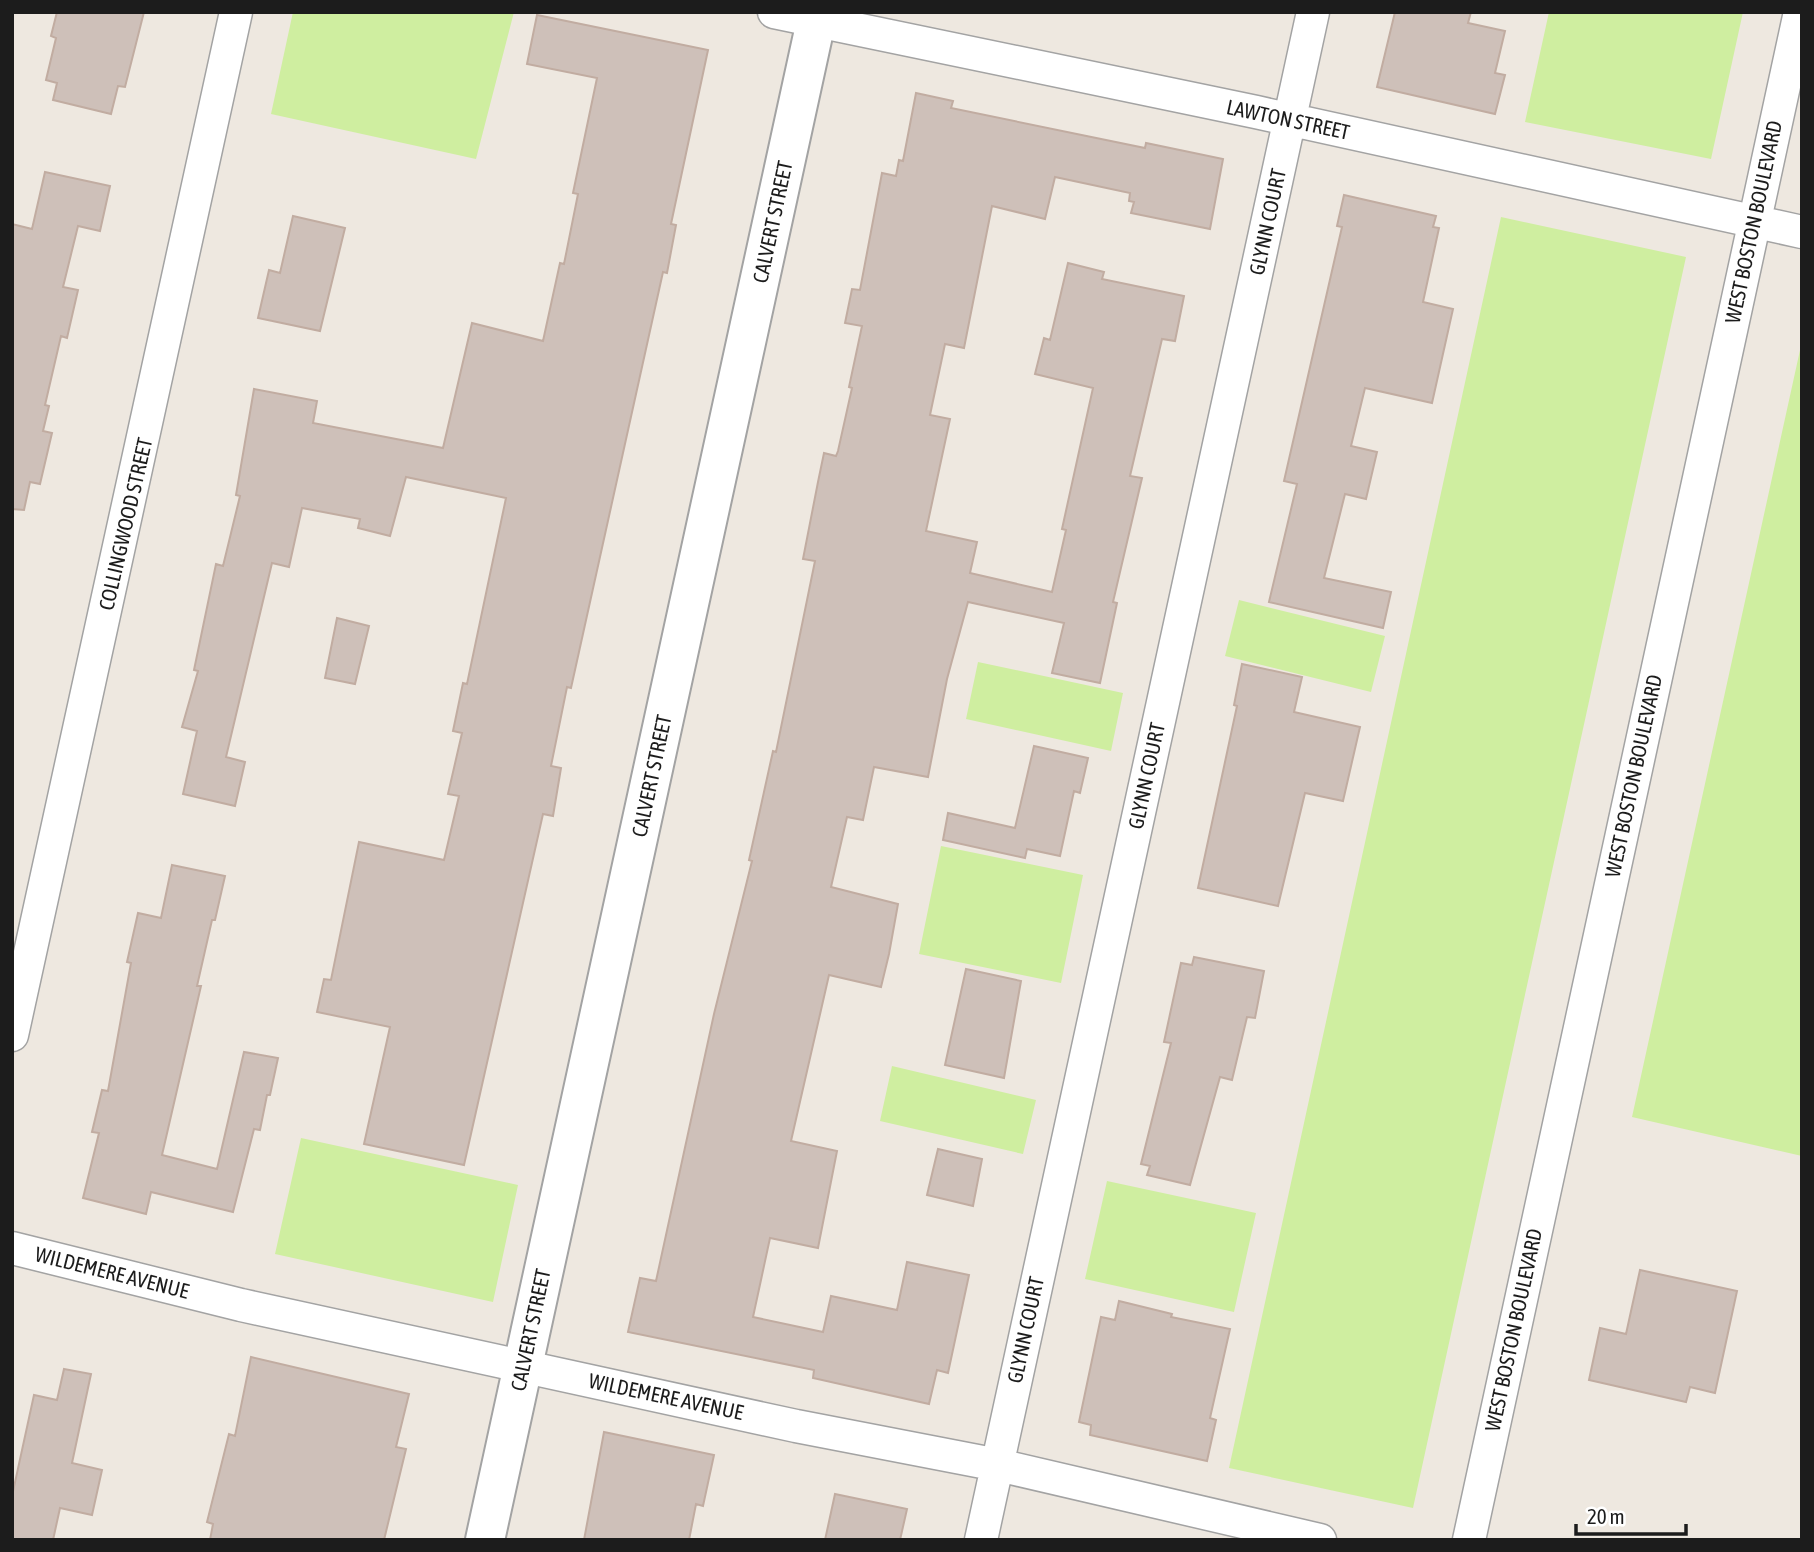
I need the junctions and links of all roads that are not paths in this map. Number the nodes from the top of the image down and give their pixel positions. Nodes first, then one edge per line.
1 (236, 12) edge
2 (774, 12) edge
3 (1313, 12) edge
4 (1800, 12) edge
5 (817, 17) edge
6 (1290, 120) junction
7 (1754, 221) junction
8 (1802, 232) edge
9 (12, 1035) edge
10 (12, 1248) edge
11 (523, 1366) junction
12 (998, 1465) junction
13 (485, 1540) edge
14 (981, 1540) edge
15 (1320, 1540) edge
16 (1468, 1540) edge

1 - 9 street, COLLINGWOOD STREET
2 - 5 street, LAWTON STREET
3 - 6 street, GLYNN COURT
4 - 7 street, WEST BOSTON BOULEVARD
5 - 6 street, LAWTON STREET
5 - 11 street, CALVERT STREET
6 - 7 street, LAWTON STREET
6 - 12 street, GLYNN COURT
7 - 8 street, LAWTON STREET
7 - 16 street, WEST BOSTON BOULEVARD
10 - 11 street, WILDEMERE AVENUE
11 - 12 street, WILDEMERE AVENUE
11 - 13 street, CALVERT STREET
12 - 14 street, GLYNN COURT
12 - 15 street, WILDEMERE AVENUE

